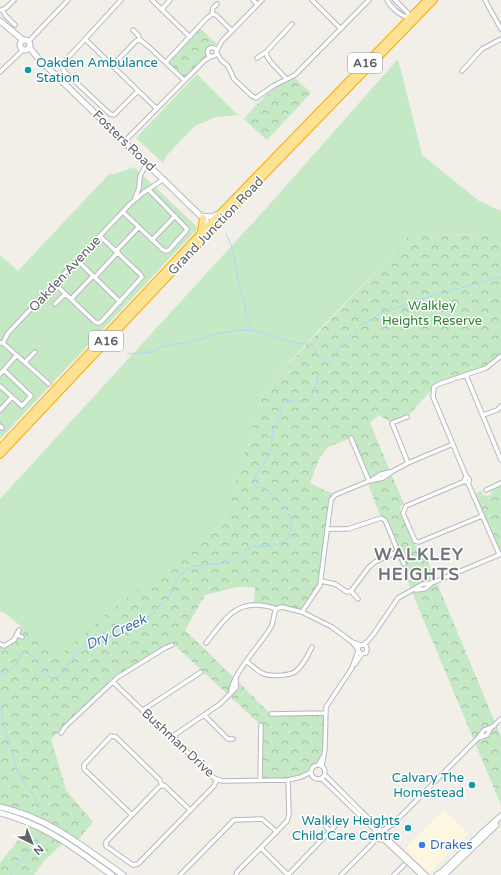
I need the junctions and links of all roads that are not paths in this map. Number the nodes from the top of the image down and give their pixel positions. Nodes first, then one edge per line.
1 (14, 0) edge
2 (68, 0) edge
3 (121, 0) edge
4 (152, 0) edge
5 (170, 0) edge
6 (253, 0) edge
7 (262, 0) edge
8 (369, 0) edge
9 (387, 0) edge
10 (395, 0) edge
11 (427, 0) edge
12 (434, 0) edge
13 (484, 0) edge
14 (314, 1) edge
15 (217, 4) dead end
16 (258, 4) junction
17 (162, 9) junction
18 (1, 10) edge
19 (212, 14) junction
20 (411, 20) junction
21 (0, 21) edge
22 (0, 24) edge
23 (292, 24) dead end
24 (15, 25) dead end
25 (341, 29) junction
26 (501, 29) edge
27 (133, 30) dead end
28 (232, 31) junction
29 (190, 37) junction
30 (85, 39) junction
31 (501, 39) edge
32 (140, 40) junction
33 (24, 46) junction
34 (216, 50) junction
35 (266, 52) junction
36 (211, 55) junction
37 (257, 58) dead end
38 (221, 60) junction
39 (166, 62) junction
40 (112, 66) junction
41 (462, 71) dead end
42 (0, 72) edge
43 (286, 79) junction
44 (184, 80) junction
45 (138, 91) junction
46 (157, 109) junction
47 (125, 142) junction
48 (147, 163) junction
49 (164, 179) junction
50 (148, 189) junction
51 (130, 204) junction
52 (123, 212) junction
53 (221, 213) junction
54 (175, 216) junction
55 (202, 217) junction
56 (212, 226) junction
57 (139, 227) junction
58 (200, 234) junction
59 (100, 236) junction
60 (152, 240) junction
61 (117, 252) junction
62 (77, 260) junction
63 (94, 276) junction
64 (55, 284) junction
65 (65, 294) junction
66 (71, 299) junction
67 (120, 302) junction
68 (55, 304) dead end
69 (2, 343) edge
70 (35, 352) dead end
71 (17, 355) junction
72 (501, 356) edge
73 (25, 362) junction
74 (4, 370) junction
75 (0, 374) edge
76 (466, 375) junction
77 (49, 384) dead end
78 (0, 386) edge
79 (12, 397) junction
80 (501, 406) edge
81 (0, 410) edge
82 (483, 415) junction
83 (407, 417) dead end
84 (351, 438) dead end
85 (453, 444) junction
86 (2, 447) edge
87 (0, 455) edge
88 (501, 460) edge
89 (408, 464) junction
90 (370, 481) junction
91 (467, 481) junction
92 (501, 483) edge
93 (486, 490) dead end
94 (482, 516) junction
95 (327, 529) junction
96 (397, 552) junction
97 (500, 554) edge
98 (404, 564) dead end
99 (321, 581) junction
100 (351, 592) junction
101 (358, 599) dead end
102 (276, 609) junction
103 (302, 612) junction
104 (19, 630) dead end
105 (17, 635) junction
106 (373, 635) junction
107 (22, 637) dead end
108 (352, 642) junction
109 (206, 643) dead end
110 (0, 644) edge
111 (172, 645) dead end
112 (362, 645) junction
113 (312, 647) dead end
114 (366, 647) junction
115 (358, 650) junction
116 (362, 654) junction
117 (247, 662) junction
118 (352, 668) junction
119 (201, 672) dead end
120 (113, 682) junction
121 (143, 710) junction
122 (325, 713) junction
123 (271, 714) dead end
124 (204, 715) junction
125 (501, 719) edge
126 (261, 725) dead end
127 (61, 733) dead end
128 (174, 736) junction
129 (233, 739) dead end
130 (320, 766) junction
131 (311, 772) junction
132 (301, 777) junction
133 (312, 777) junction
134 (324, 777) junction
135 (217, 779) junction
136 (260, 780) junction
137 (288, 780) junction
138 (162, 786) junction
139 (0, 807) edge
140 (190, 810) junction
141 (0, 813) edge
142 (132, 815) junction
143 (501, 816) edge
144 (497, 822) edge
145 (392, 825) junction
146 (325, 826) dead end
147 (335, 826) dead end
148 (501, 828) edge
149 (382, 830) junction
150 (330, 831) junction
151 (277, 832) junction
152 (387, 834) junction
153 (377, 835) junction
154 (382, 839) junction
155 (373, 842) junction
156 (261, 848) junction
157 (404, 865) dead end
158 (112, 875) edge
159 (123, 875) edge
160 (180, 875) edge
161 (236, 875) edge
162 (288, 875) edge
163 (340, 875) edge
164 (394, 875) edge
165 (421, 875) edge
166 (426, 875) edge
167 (437, 875) edge
168 (444, 875) edge

1 - 18 street
2 - 33 street
3 - 30 street
4 - 17 street
5 - 17 street
6 - 16 street
7 - 16 street
8 - 25 street
9 - 20 street
10 - 20 street
11 - 20 highway, Grand Junction Road / A16
12 - 20 highway, Grand Junction Road / A16
13 - 26 street
14 - 25 street
15 - 19 street
16 - 28 street
17 - 29 street
18 - 24 street
19 - 28 street
19 - 29 street
20 - 53 highway, Grand Junction Road / A16
20 - 56 highway, Grand Junction Road / A16
21 - 33 main road, Fosters Road
22 - 33 main road, Fosters Road
23 - 35 street
25 - 43 street
27 - 32 street
28 - 34 street
29 - 39 street
30 - 40 street
30 - 45 street
31 - 41 street
32 - 39 street
32 - 40 street
33 - 42 street
33 - 47 main road, Fosters Road
34 - 36 street
34 - 36 street
34 - 38 street
35 - 37 street
35 - 43 street
36 - 38 street
36 - 44 street
38 - 43 street
39 - 44 street
40 - 45 street
44 - 46 street
45 - 46 street
46 - 47 street
47 - 48 main road, Fosters Road
48 - 49 main road, Fosters Road
48 - 51 street
49 - 50 street
49 - 55 main road, Fosters Road
50 - 51 street
50 - 54 street
51 - 52 street, Oakden Avenue
52 - 57 street
52 - 59 street, Oakden Avenue
53 - 55 main road
53 - 56 highway, Grand Junction Road / A16
54 - 60 street
54 - 60 street
55 - 56 main road, Fosters Road
55 - 58 highway
56 - 58 highway, Grand Junction Road / A16
56 - 86 highway, Grand Junction Road / A16
57 - 60 street
57 - 61 street
58 - 86 highway, Grand Junction Road / A16
59 - 61 street
59 - 62 street, Oakden Avenue
61 - 63 street
61 - 67 street
62 - 63 street
62 - 64 street, Oakden Avenue
63 - 66 street
63 - 67 street
64 - 65 street
64 - 69 street, Oakden Avenue
65 - 66 street
65 - 68 street
66 - 67 street
69 - 71 street
70 - 73 street
71 - 73 street
71 - 74 street
72 - 76 street
73 - 77 street
74 - 75 street
74 - 79 street
76 - 82 street
76 - 85 street
78 - 79 street
79 - 81 street
80 - 82 street
82 - 88 street
83 - 89 street
84 - 90 street
85 - 89 street
85 - 91 street
86 - 87 highway, Grand Junction Road / A16
89 - 90 street
90 - 95 street
91 - 94 street
91 - 94 street
92 - 93 street
94 - 97 street
95 - 96 street
95 - 99 street
96 - 98 street
96 - 100 street
97 - 106 street
99 - 100 street
99 - 103 street
100 - 101 street
102 - 103 street
102 - 109 street
102 - 117 street
103 - 108 street
104 - 105 street
105 - 107 street
105 - 110 street
106 - 112 street
106 - 114 street
108 - 112 street
108 - 115 street
111 - 120 street
112 - 114 street
112 - 115 street
113 - 117 street
114 - 116 street
115 - 116 street
115 - 118 street
116 - 118 street
117 - 124 street
118 - 122 street
119 - 121 street
120 - 121 street, Bushman Drive
120 - 127 street
121 - 128 street, Bushman Drive
122 - 123 street
122 - 130 street
124 - 128 street
124 - 129 street
125 - 145 street
126 - 136 street
128 - 135 street, Bushman Drive
130 - 131 street
130 - 134 street
131 - 132 street, Bushman Drive
131 - 133 street
132 - 133 street, Bushman Drive
132 - 137 street, Bushman Drive
133 - 134 street
134 - 149 street
134 - 153 street
135 - 136 street, Bushman Drive
135 - 140 street
136 - 137 street, Bushman Drive
137 - 151 street
138 - 140 street
138 - 142 street
138 - 142 street
139 - 159 main road
140 - 142 street
141 - 158 main road
143 - 144 main road
144 - 148 street
144 - 167 main road
144 - 168 main road
145 - 149 street
145 - 152 street
146 - 150 street
147 - 150 street
149 - 152 street
149 - 153 street
150 - 162 street
151 - 156 street
151 - 160 street
152 - 154 street
152 - 166 street
153 - 154 street
153 - 155 street
154 - 155 street
154 - 165 street
155 - 163 street
156 - 161 street
156 - 162 street
157 - 164 street

